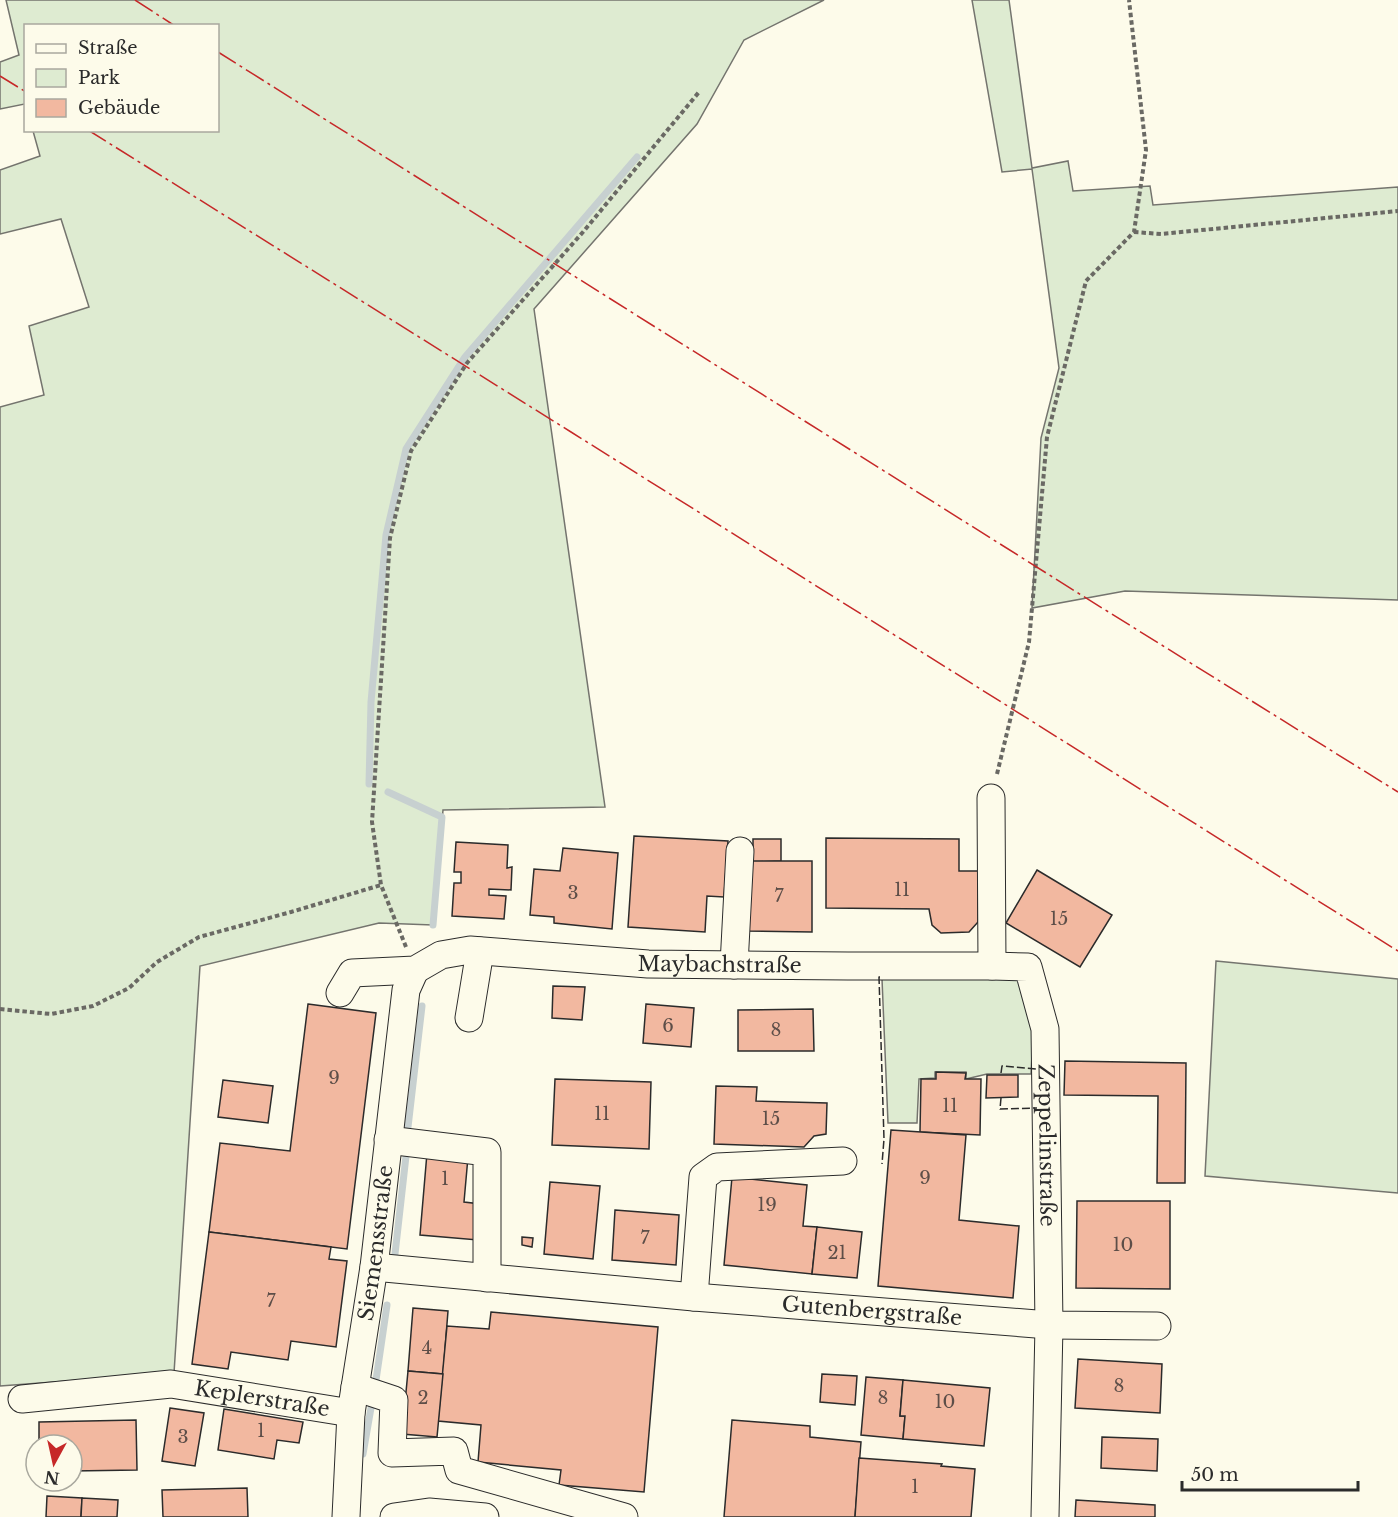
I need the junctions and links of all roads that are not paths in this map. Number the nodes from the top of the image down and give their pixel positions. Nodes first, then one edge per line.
1 (991, 798) road end
2 (740, 851) dead end
3 (480, 951) junction
4 (734, 965) junction
5 (992, 966) junction
6 (1028, 967) joint
7 (415, 970) junction
8 (340, 993) dead end
9 (469, 1018) dead end
10 (388, 1140) junction
11 (843, 1161) dead end
12 (374, 1267) junction
13 (487, 1278) junction
14 (694, 1297) junction
15 (1049, 1325) junction
16 (1157, 1326) dead end
17 (355, 1387) junction
18 (22, 1399) dead end
19 (351, 1413) junction
20 (346, 1517) edge
21 (394, 1517) edge
22 (485, 1517) edge
23 (624, 1517) edge
24 (1045, 1517) edge

1 - 5 street
2 - 4 street
3 - 4 street, Maybachstraße
3 - 7 street, Maybachstraße
3 - 9 street
4 - 5 street, Maybachstraße
5 - 6 street, Maybachstraße
6 - 15 street, Zeppelinstraße
7 - 8 street
7 - 10 street, Siemensstraße
10 - 12 street, Siemensstraße
10 - 13 street
11 - 14 street
12 - 13 street, Gutenbergstraße
12 - 17 street, Siemensstraße
13 - 14 street, Gutenbergstraße
14 - 15 street, Gutenbergstraße
15 - 16 street
15 - 24 street, Zeppelinstraße
17 - 19 street, Siemensstraße
17 - 23 street
18 - 19 street, Keplerstraße
19 - 20 street, Siemensstraße
21 - 22 street

